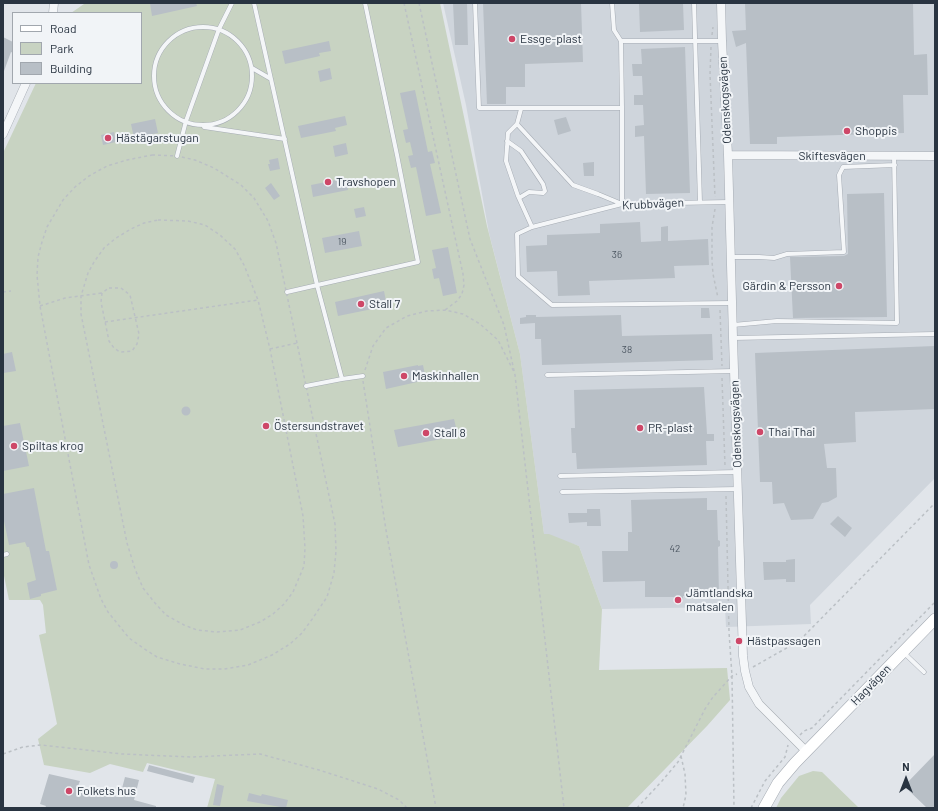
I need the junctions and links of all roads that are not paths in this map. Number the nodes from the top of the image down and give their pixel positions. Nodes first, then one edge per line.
1 (232, 3) edge
2 (254, 3) edge
3 (365, 3) edge
4 (475, 3) edge
5 (612, 3) edge
6 (694, 3) edge
7 (721, 3) edge
8 (218, 29) junction
9 (621, 41) junction
10 (694, 41) junction
11 (722, 41) junction
12 (252, 68) junction
13 (271, 79) junction
14 (26, 84) edge
15 (622, 108) junction
16 (521, 109) junction
17 (186, 121) junction
18 (517, 124) junction
19 (202, 126) junction
20 (3, 134) edge
21 (285, 139) junction
22 (508, 141) junction
23 (728, 155) junction
24 (177, 156) road end
25 (894, 156) junction
26 (935, 156) edge
27 (894, 165) junction
28 (519, 198) junction
29 (700, 202) junction
30 (729, 202) junction
31 (622, 204) junction
32 (532, 227) junction
33 (731, 258) junction
34 (317, 285) junction
35 (286, 292) road end
36 (732, 303) junction
37 (732, 325) junction
38 (935, 334) edge
39 (733, 338) junction
40 (734, 371) junction
41 (547, 375) dead end
42 (362, 376) road end
43 (342, 379) junction
44 (306, 386) road end
45 (738, 472) junction
46 (560, 476) dead end
47 (739, 489) junction
48 (562, 492) dead end
49 (935, 619) edge
50 (903, 652) junction
51 (924, 672) dead end
52 (806, 751) junction
53 (764, 808) edge

1 - 8 lane
2 - 13 lane
3 - 34 lane
4 - 16 lane
5 - 9 lane
6 - 10 lane
7 - 11 street, Odenskogsvägen
8 - 12 lane
8 - 17 lane
8 - 17 lane
9 - 10 lane
9 - 15 lane
10 - 11 lane
10 - 29 lane
11 - 23 street, Odenskogsvägen
12 - 13 lane
12 - 19 lane
13 - 21 lane
14 - 20 street
15 - 16 lane
15 - 31 lane
16 - 18 lane
17 - 19 lane
17 - 24 lane
18 - 22 lane
18 - 31 lane
19 - 21 lane
21 - 34 lane
22 - 28 lane
22 - 28 lane
23 - 25 street, Skiftesvägen
23 - 30 street, Odenskogsvägen
25 - 26 street, Skiftesvägen
25 - 27 lane
27 - 33 lane
27 - 37 lane
28 - 32 lane
29 - 30 lane, Krubbvägen
29 - 31 lane, Krubbvägen
30 - 33 street, Odenskogsvägen
31 - 32 lane, Krubbvägen
32 - 36 lane
33 - 36 street, Odenskogsvägen
34 - 35 lane
34 - 43 lane
36 - 37 street, Odenskogsvägen
37 - 39 street, Odenskogsvägen
38 - 39 lane
39 - 40 street, Odenskogsvägen
40 - 41 lane
40 - 45 street, Odenskogsvägen
42 - 43 lane
43 - 44 lane
45 - 46 lane
45 - 47 street, Odenskogsvägen
47 - 48 lane
47 - 52 street, Odenskogsvägen
49 - 50 street, Hagvägen
50 - 51 lane
50 - 52 street, Hagvägen
52 - 53 street

